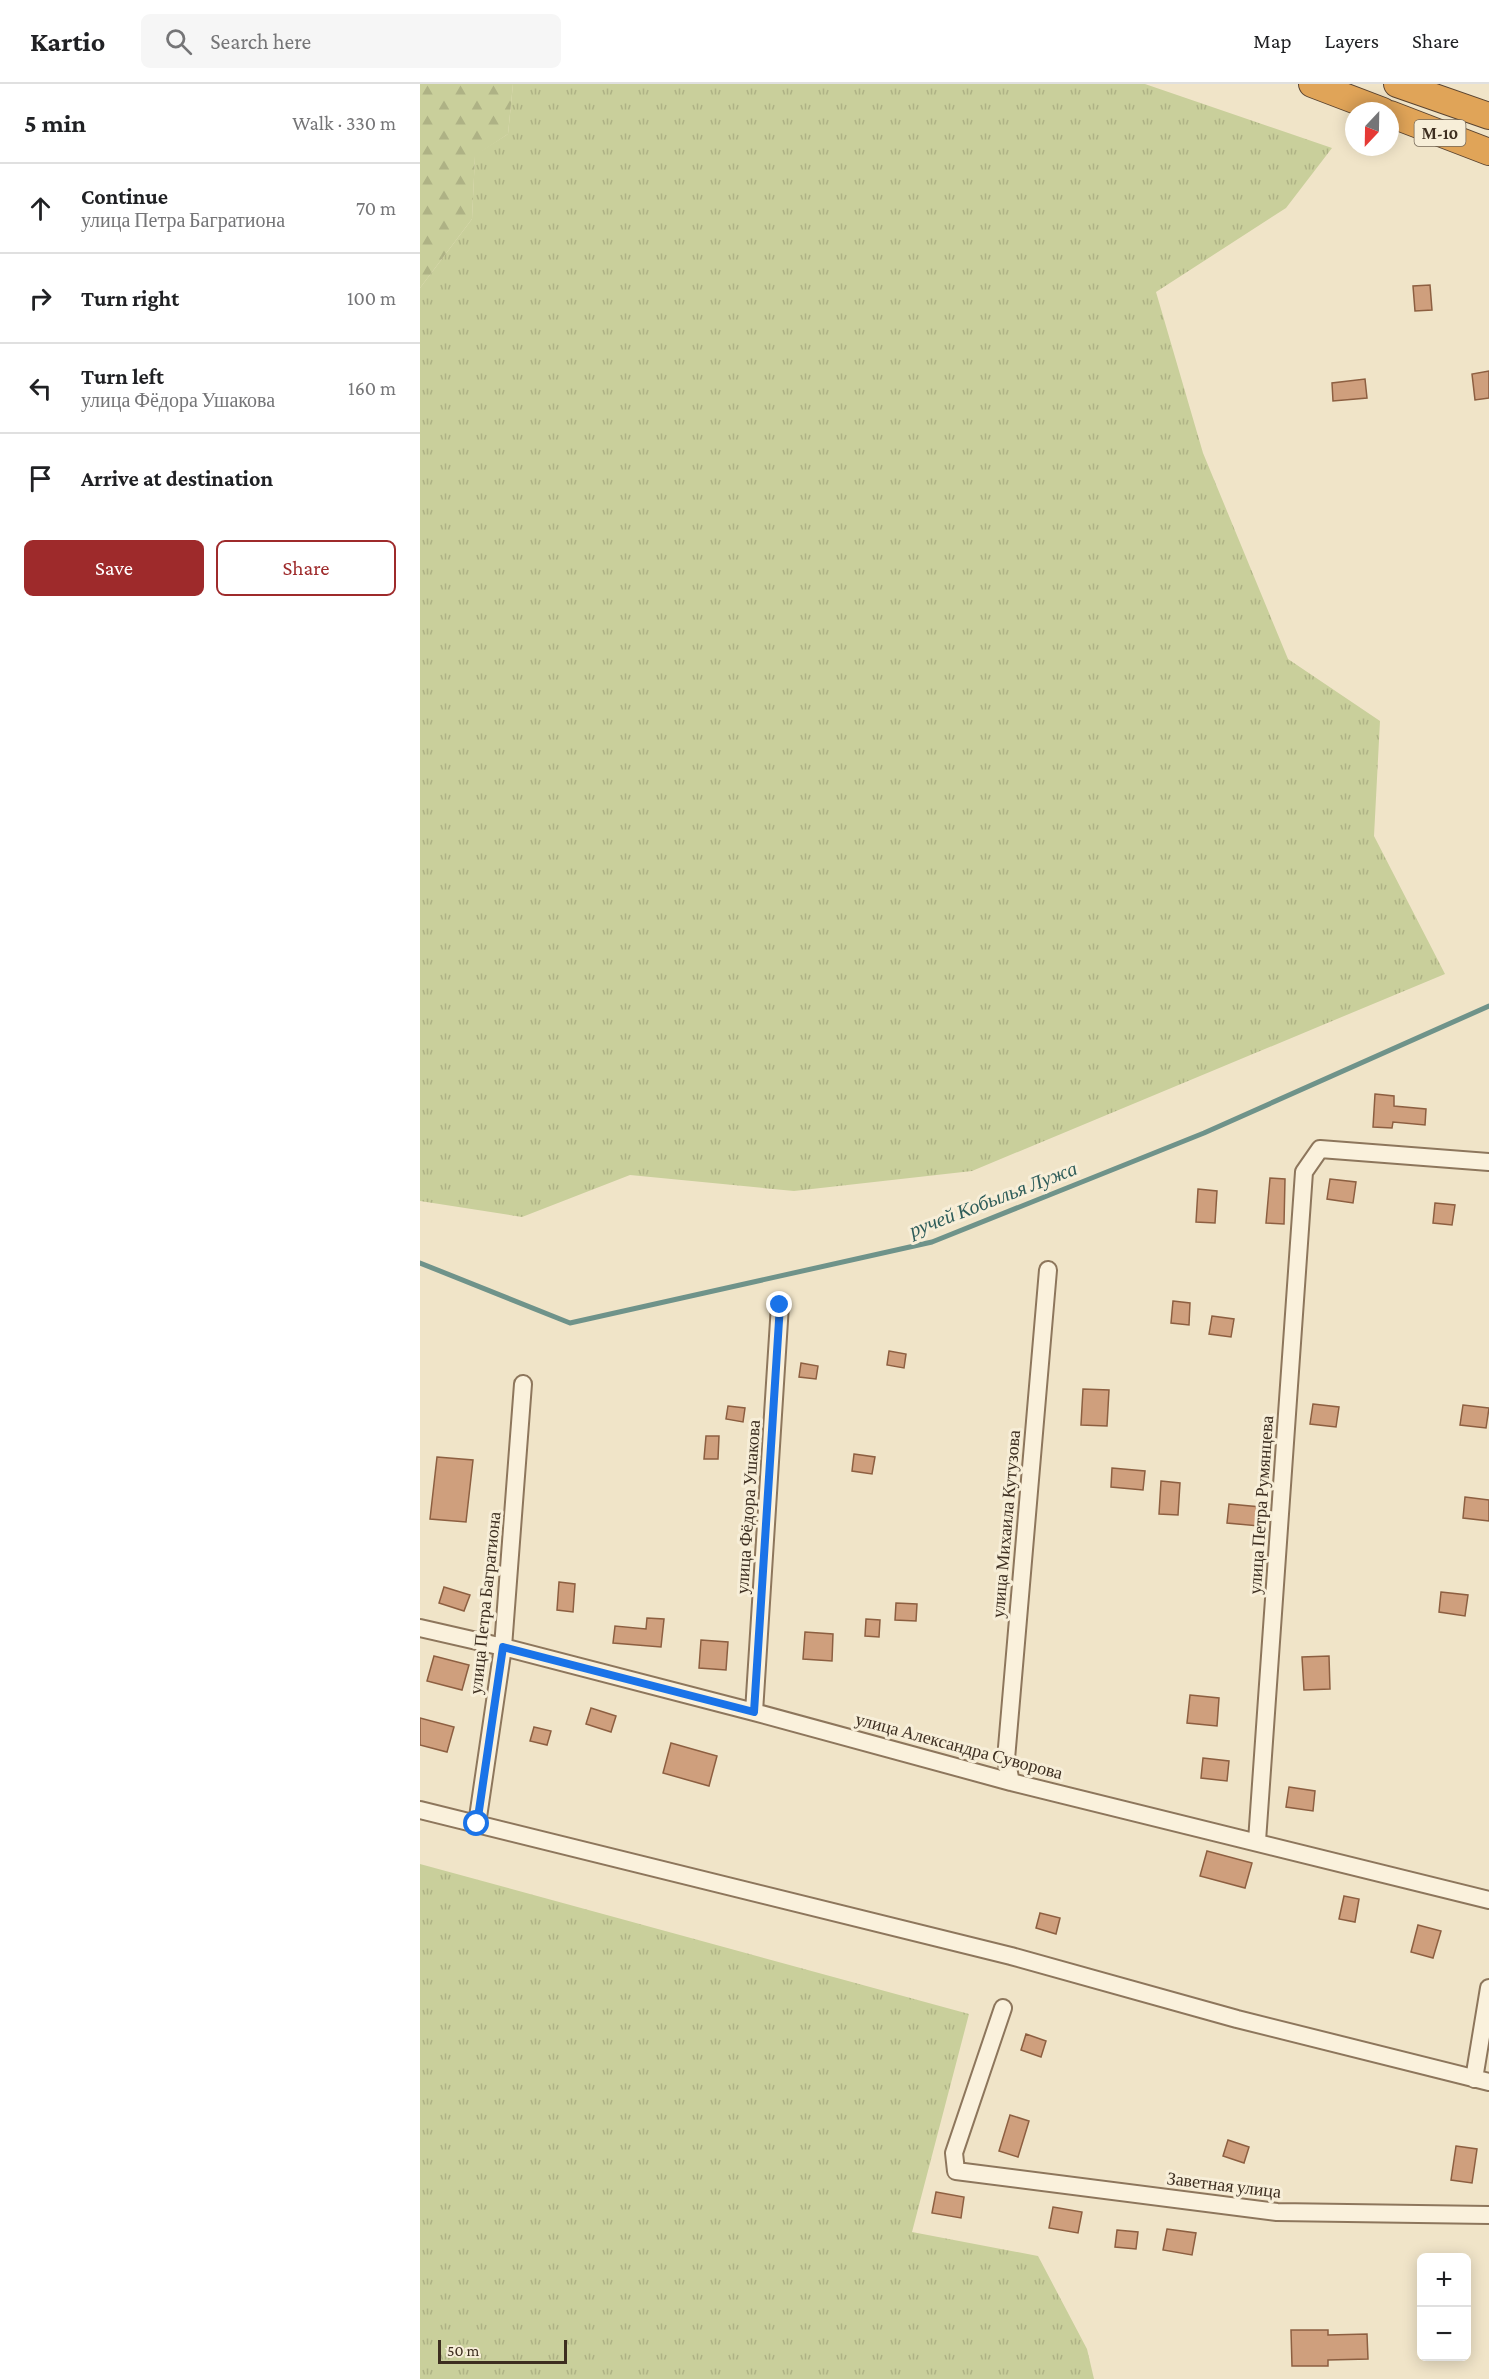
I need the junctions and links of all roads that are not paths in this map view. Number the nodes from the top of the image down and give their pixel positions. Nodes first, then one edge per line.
1 (1312, 84) edge
2 (1397, 84) edge
3 (1443, 84) edge
4 (1489, 100) edge
5 (1359, 102) edge
6 (1489, 116) edge
7 (1399, 117) edge
8 (1489, 152) edge
9 (1489, 1162) edge
10 (1048, 1270) dead end
11 (780, 1305) dead end
12 (524, 1384) dead end
13 (420, 1629) edge
14 (503, 1647) junction
15 (754, 1712) junction
16 (1011, 1782) junction
17 (420, 1810) edge
18 (477, 1824) junction
19 (1257, 1841) junction
20 (1489, 1900) edge
21 (1489, 1988) edge
22 (1003, 2008) dead end
23 (1482, 2081) edge
24 (1489, 2215) edge

1 - 5 highway
2 - 6 highway, М-10
3 - 4 highway
7 - 8 highway, М-10
9 - 19 street, улица Петра Румянцева
10 - 16 street, улица Михаила Кутузова
11 - 15 street, улица Фёдора Ушакова
12 - 14 street, улица Петра Багратиона
13 - 14 street, улица Александра Суворова
14 - 15 street, улица Александра Суворова
14 - 18 street, улица Петра Багратиона
15 - 16 street, улица Александра Суворова
16 - 19 street, улица Александра Суворова
17 - 18 street
18 - 23 street
19 - 20 street, улица Александра Суворова
21 - 23 street
22 - 24 street, Заветная улица

